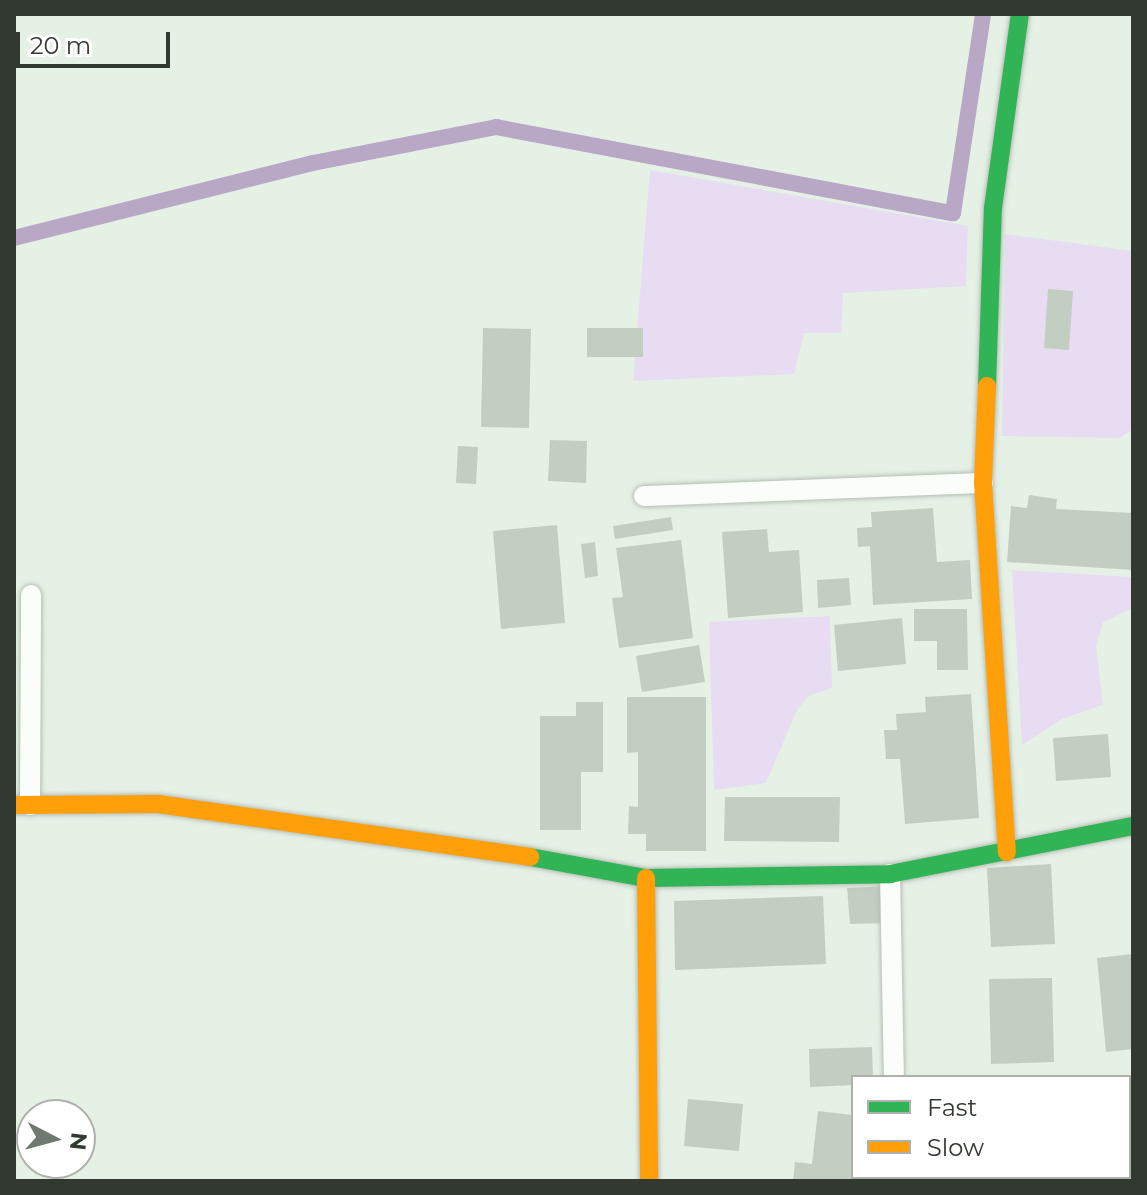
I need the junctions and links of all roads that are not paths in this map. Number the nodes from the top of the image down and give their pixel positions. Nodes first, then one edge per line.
1 (1020, 14) edge
2 (983, 483) junction
3 (644, 496) dead end
4 (31, 595) dead end
5 (22, 805) edge
6 (1133, 826) edge
7 (1007, 852) junction
8 (890, 874) junction
9 (646, 878) junction
10 (894, 1075) edge
11 (649, 1181) edge

1 - 2 street
2 - 3 lane
2 - 7 street
4 - 5 lane
5 - 9 street
6 - 7 street
7 - 8 street
8 - 9 street
8 - 10 lane
9 - 11 street

